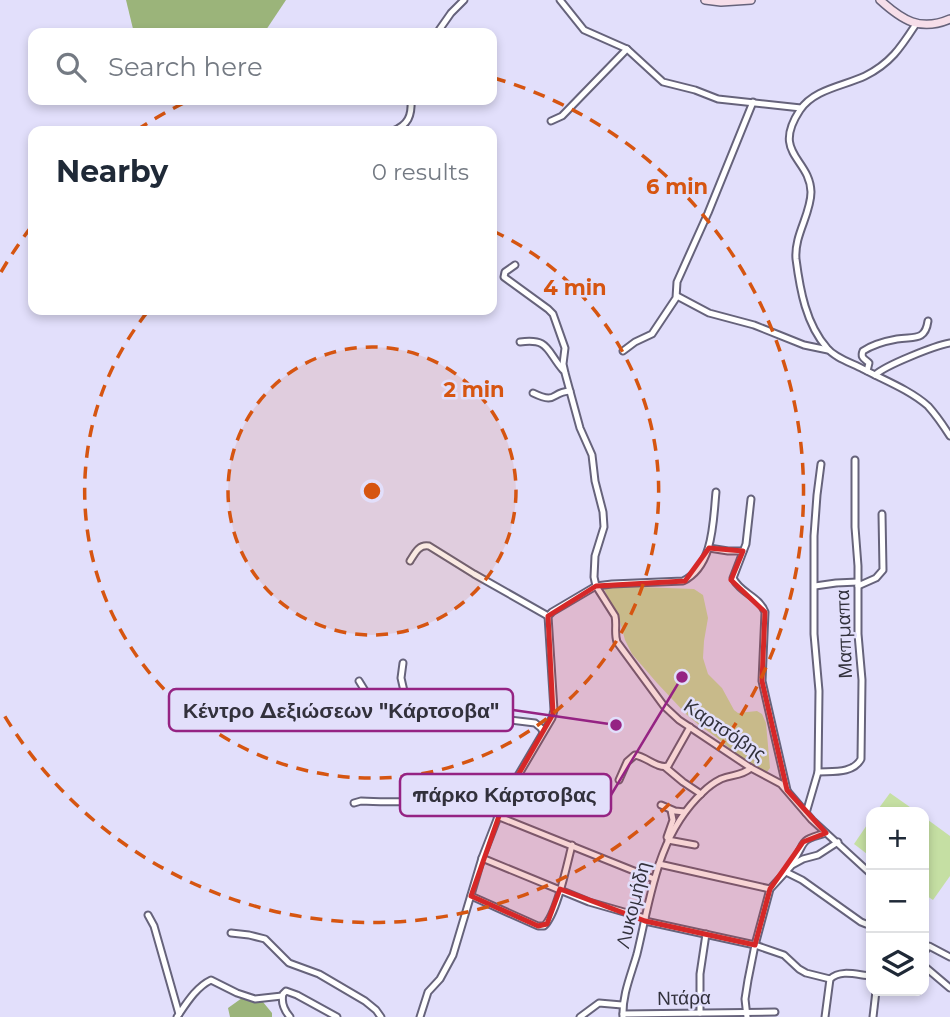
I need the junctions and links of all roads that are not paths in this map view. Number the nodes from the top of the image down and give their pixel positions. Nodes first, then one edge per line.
1 (464, 0) edge
2 (560, 0) edge
3 (705, 0) edge
4 (751, 0) edge
5 (880, 0) edge
6 (950, 19) edge
7 (916, 24) junction
8 (440, 28) edge
9 (627, 49) junction
10 (753, 102) junction
11 (411, 105) edge
12 (802, 108) junction
13 (551, 121) dead end
14 (403, 126) edge
15 (515, 265) dead end
16 (677, 296) junction
17 (928, 321) dead end
18 (520, 342) dead end
19 (950, 344) edge
20 (828, 350) junction
21 (623, 351) dead end
22 (867, 371) junction
23 (565, 373) junction
24 (875, 375) junction
25 (570, 391) junction
26 (533, 393) dead end
27 (950, 436) edge
28 (855, 460) dead end
29 (821, 464) dead end
30 (716, 492) dead end
31 (751, 499) dead end
32 (882, 514) dead end
33 (709, 548) junction
34 (743, 551) junction
35 (410, 561) dead end
36 (858, 584) junction
37 (596, 586) junction
38 (815, 586) junction
39 (548, 616) junction
40 (403, 663) dead end
41 (359, 681) dead end
42 (381, 699) junction
43 (407, 704) junction
44 (374, 720) dead end
45 (690, 727) junction
46 (543, 733) junction
47 (665, 767) junction
48 (751, 768) junction
49 (818, 772) junction
50 (619, 780) dead end
51 (787, 790) junction
52 (701, 794) junction
53 (354, 803) dead end
54 (502, 803) junction
55 (662, 805) dead end
56 (671, 810) junction
57 (685, 813) junction
58 (806, 813) junction
59 (497, 816) junction
60 (826, 832) junction
61 (668, 840) junction
62 (838, 842) junction
63 (572, 845) junction
64 (695, 845) dead end
65 (482, 858) junction
66 (659, 864) junction
67 (792, 865) junction
68 (867, 870) edge
69 (786, 872) junction
70 (654, 879) junction
71 (560, 889) junction
72 (771, 889) junction
73 (471, 896) junction
74 (148, 915) dead end
75 (645, 919) junction
76 (866, 924) edge
77 (231, 933) dead end
78 (706, 934) junction
79 (755, 945) junction
80 (929, 946) edge
81 (949, 954) edge
82 (929, 970) edge
83 (866, 976) edge
84 (830, 979) junction
85 (950, 988) edge
86 (282, 996) junction
87 (875, 996) edge
88 (622, 1005) junction
89 (775, 1012) dead end
90 (700, 1013) junction
91 (178, 1015) edge
92 (746, 1015) edge
93 (623, 1016) edge
94 (289, 1017) edge
95 (337, 1017) edge
96 (381, 1017) edge
97 (420, 1017) edge
98 (580, 1017) edge
99 (825, 1017) edge
100 (873, 1017) edge

1 - 8 street
2 - 9 street
3 - 4 main road
5 - 7 main road
6 - 7 main road
7 - 12 street
9 - 10 street
9 - 13 street
10 - 12 street
10 - 16 street
11 - 14 street
12 - 20 street
15 - 23 street
16 - 20 street
16 - 21 street
17 - 22 street
18 - 23 street
19 - 24 street
20 - 22 street
22 - 24 street
23 - 25 street
24 - 27 street
25 - 26 street
25 - 37 street
28 - 36 street, Μαπμαπα
29 - 38 street
30 - 33 street
31 - 34 street
32 - 36 street
33 - 34 street
33 - 37 street
34 - 51 street
35 - 39 street
36 - 38 street
36 - 49 street, Μαπμαπα
37 - 39 street
37 - 45 street, Καρτσόβης
38 - 49 street
39 - 46 street
40 - 43 street
41 - 42 street
42 - 43 street
42 - 44 street
43 - 46 street
45 - 47 street
45 - 48 street, Καρτσόβης
46 - 54 street
47 - 50 street
47 - 52 street
48 - 51 street, Καρτσόβης
48 - 52 street
49 - 58 street
51 - 58 street, Καρτσόβης
52 - 57 street
53 - 54 street
54 - 59 street
55 - 56 street
56 - 57 street
56 - 61 street
57 - 61 street
58 - 60 street, Καρτσόβης
59 - 63 street
59 - 65 street
60 - 62 street, Καρτσόβης
60 - 67 street
61 - 64 street, Λυκομήδη
61 - 66 street, Λυκομήδη
62 - 67 street
62 - 68 street, Καρτσόβης
63 - 70 street
63 - 71 street
65 - 71 street
65 - 73 street
66 - 70 street, Λυκομήδη
66 - 72 street
67 - 69 street
69 - 72 street
69 - 76 street
70 - 75 street, Λυκομήδη
71 - 73 street
71 - 75 street
72 - 79 street
73 - 97 street
74 - 91 street
75 - 78 street
75 - 88 street, Λυκομήδη
77 - 96 street
78 - 79 street
78 - 90 street
79 - 84 street
79 - 92 street
80 - 81 street
82 - 85 street
83 - 84 street
84 - 99 street
86 - 91 street
86 - 94 street
86 - 95 street
87 - 100 street
88 - 93 street, Λυκομήδη
88 - 98 street
89 - 92 street, Ντάρα
90 - 92 street, Ντάρα
90 - 93 street, Ντάρα

